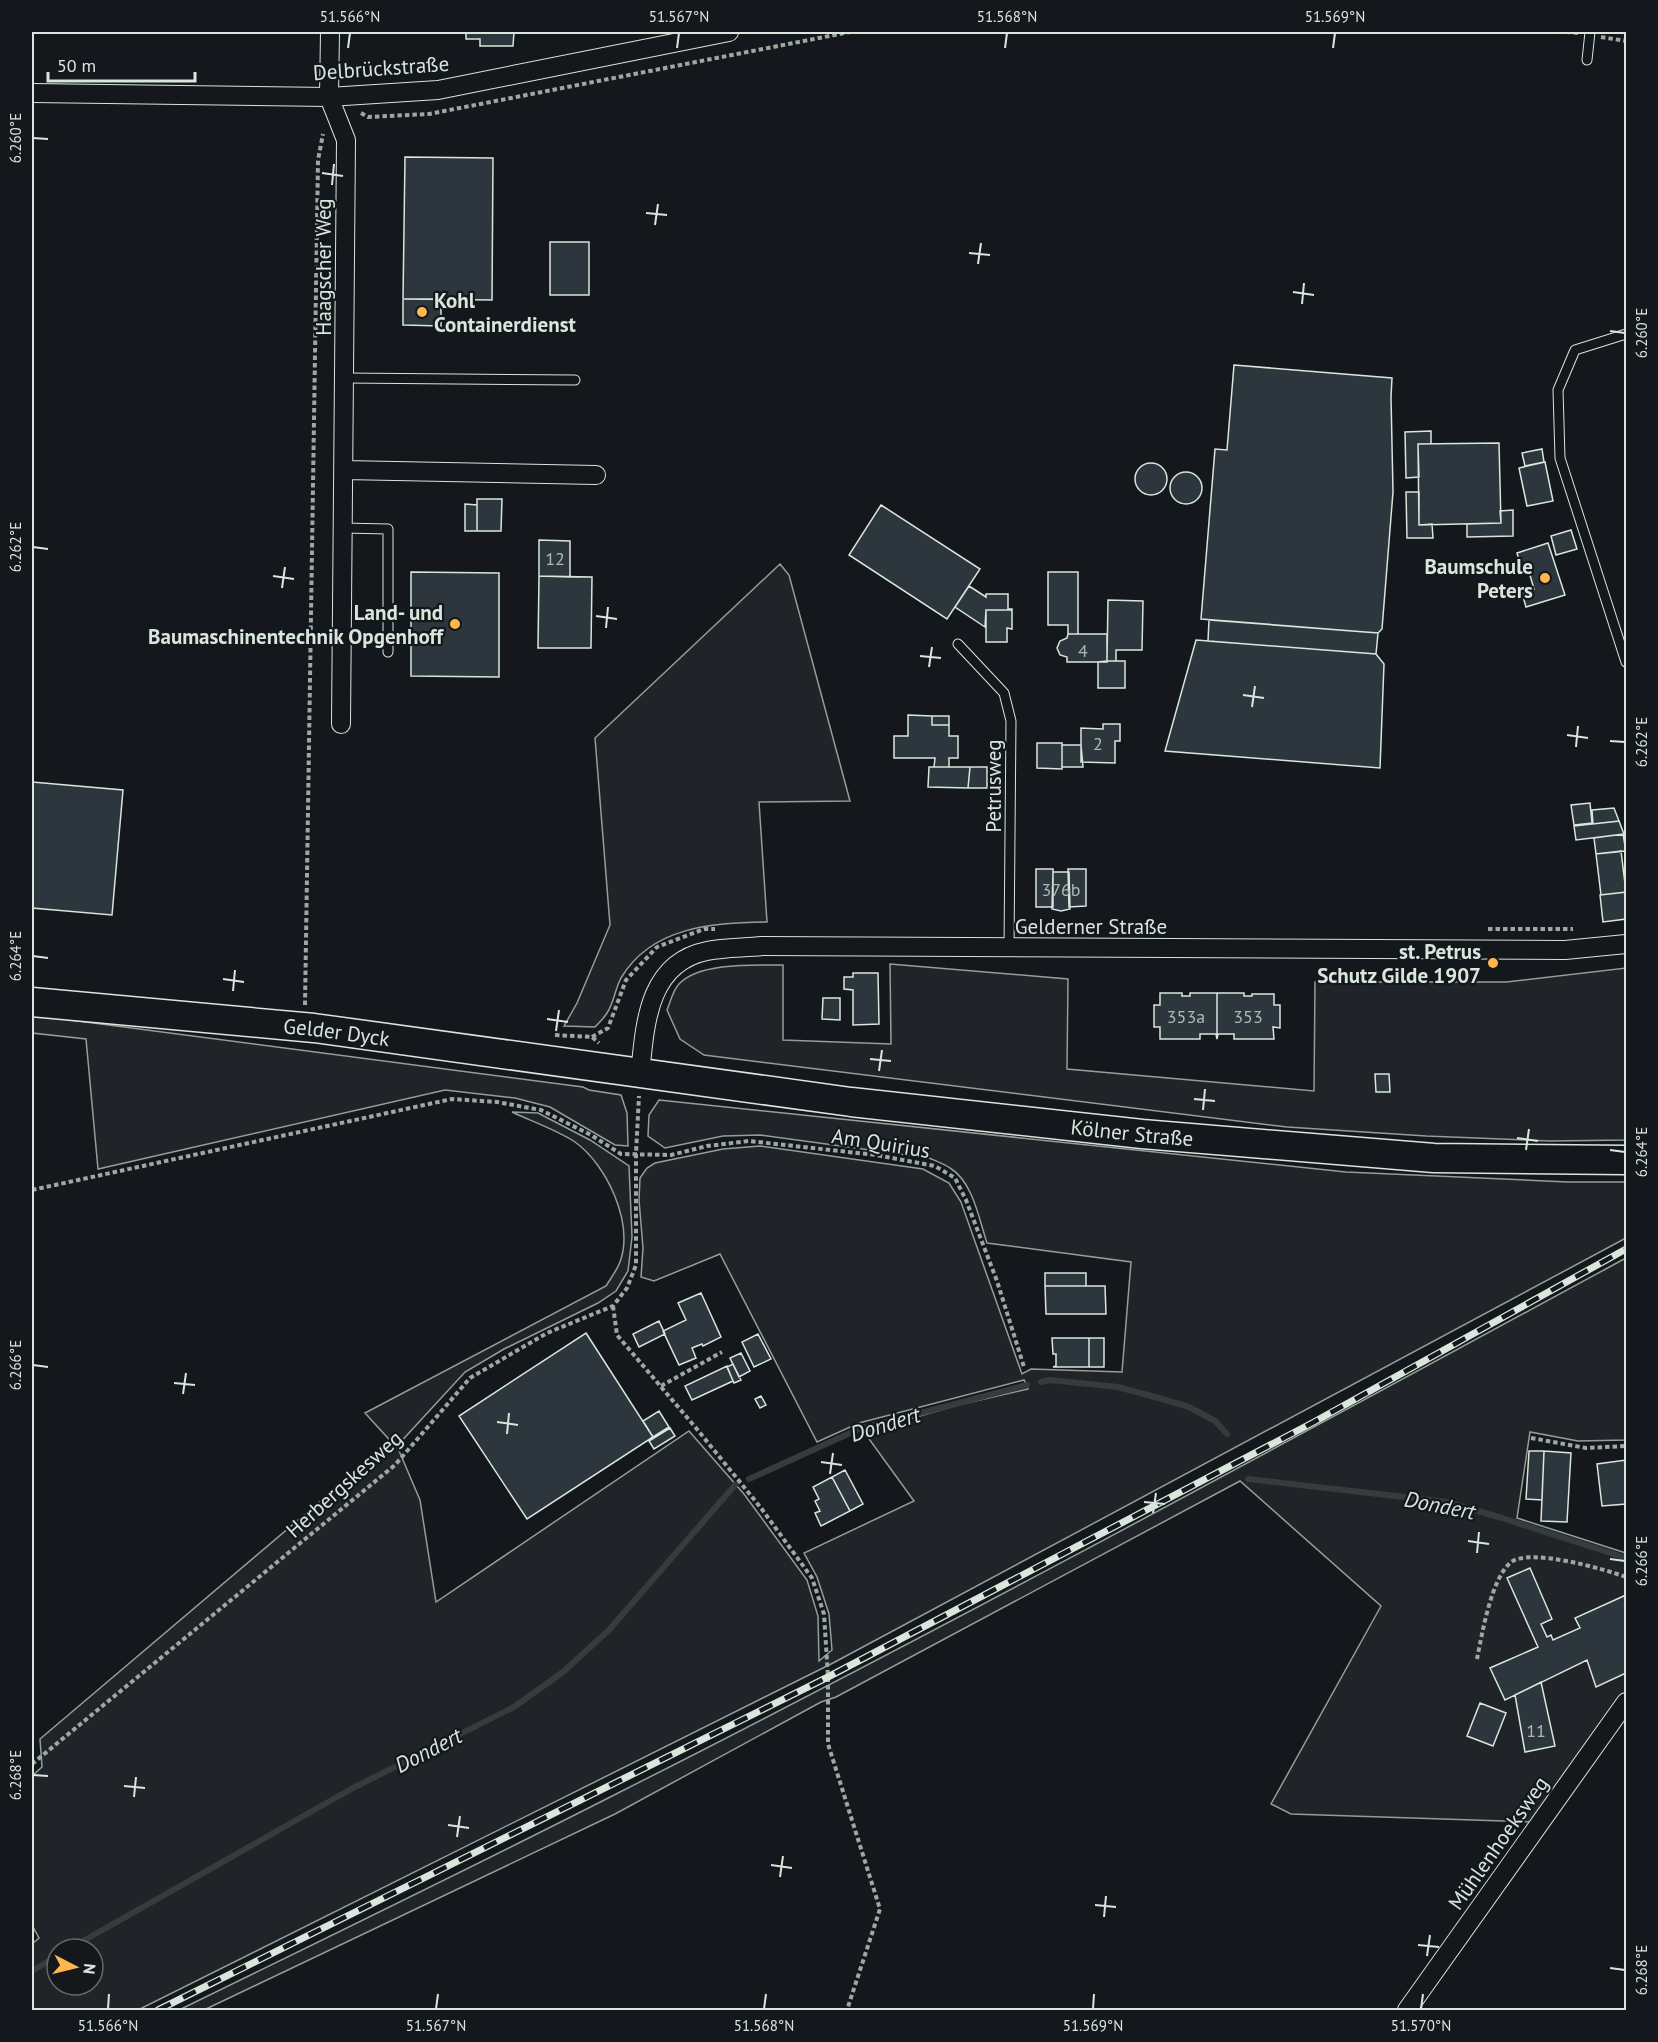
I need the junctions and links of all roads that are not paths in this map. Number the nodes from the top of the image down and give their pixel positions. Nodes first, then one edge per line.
1 (330, 32) edge
2 (729, 32) edge
3 (1590, 32) edge
4 (675, 37) edge
5 (1587, 60) dead end
6 (32, 93) edge
7 (329, 97) junction
8 (1626, 334) edge
9 (345, 378) junction
10 (575, 380) dead end
11 (344, 470) junction
12 (596, 475) dead end
13 (343, 528) junction
14 (958, 644) dead end
15 (387, 652) dead end
16 (1626, 662) edge
17 (341, 724) dead end
18 (1626, 944) edge
19 (1010, 948) junction
20 (32, 1002) edge
21 (640, 1074) junction
22 (1626, 1160) edge
23 (1626, 1702) edge
24 (1407, 2010) edge

1 - 7 street, Haagscher Weg
2 - 4 street, Delbrückstraße
3 - 5 lane
4 - 7 street, Delbrückstraße
6 - 7 street, Delbrückstraße
7 - 9 street, Haagscher Weg
8 - 16 lane
9 - 10 lane
9 - 11 street, Haagscher Weg
11 - 12 street
11 - 13 street, Haagscher Weg
13 - 15 lane
13 - 17 street, Haagscher Weg
14 - 19 lane, Petrusweg
18 - 19 street, Gelderner Straße
19 - 21 street, Gelderner Straße
20 - 21 main road, Gelder Dyck
21 - 22 main road, Kölner Straße
23 - 24 street, Mühlenhoeksweg

